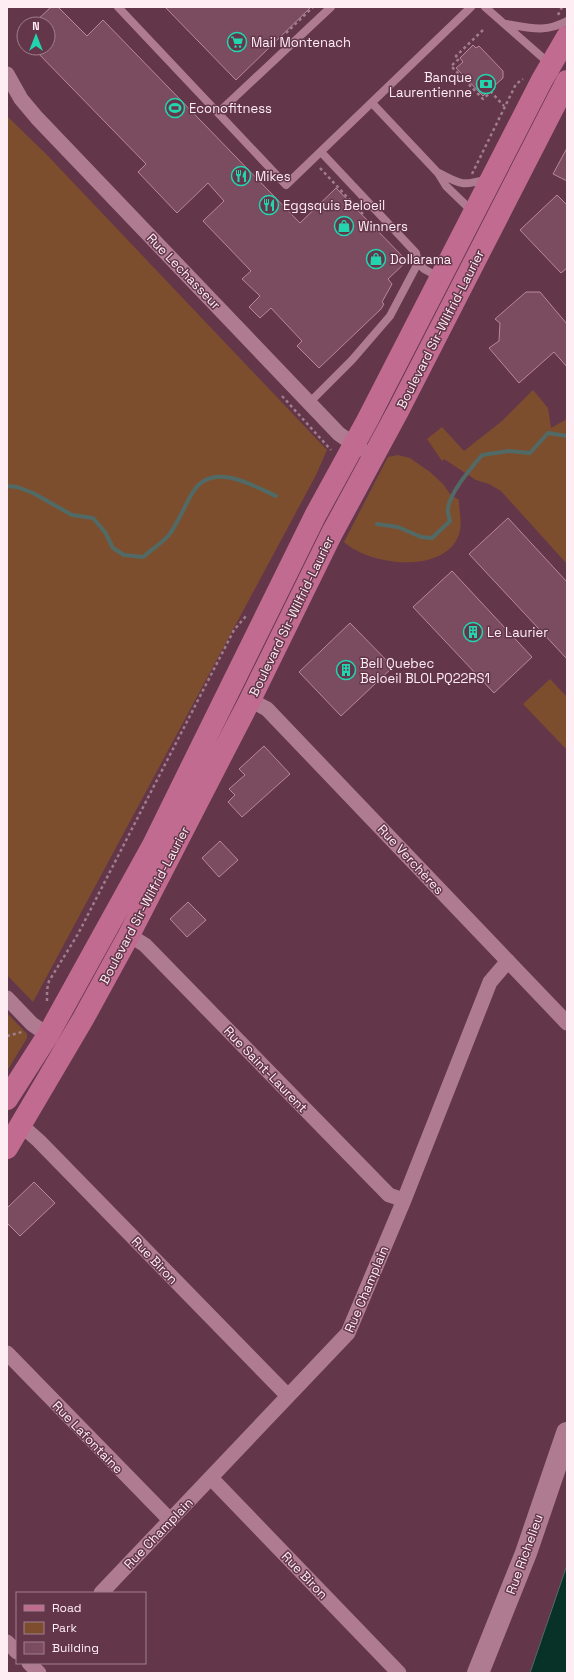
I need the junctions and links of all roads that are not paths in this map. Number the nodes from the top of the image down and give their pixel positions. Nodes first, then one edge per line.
1 (118, 7) edge
2 (331, 7) edge
3 (471, 7) edge
4 (485, 7) edge
5 (567, 21) edge
6 (504, 23) junction
7 (567, 37) edge
8 (559, 71) edge
9 (7, 74) edge
10 (567, 81) edge
11 (372, 103) junction
12 (218, 113) junction
13 (321, 152) junction
14 (438, 173) junction
15 (483, 173) junction
16 (473, 212) junction
17 (418, 264) junction
18 (440, 278) junction
19 (309, 403) junction
20 (354, 445) junction
21 (373, 456) junction
22 (250, 700) junction
23 (129, 935) junction
24 (508, 961) junction
25 (7, 998) edge
26 (567, 1023) edge
27 (48, 1035) junction
28 (7, 1100) edge
29 (21, 1125) junction
30 (7, 1148) edge
31 (404, 1200) junction
32 (7, 1353) edge
33 (288, 1396) junction
34 (567, 1433) edge
35 (211, 1478) junction
36 (170, 1520) junction
37 (102, 1592) edge
38 (7, 1642) edge
39 (16, 1651) edge
40 (399, 1673) edge
41 (478, 1673) edge

1 - 12 lane
2 - 12 lane
3 - 11 lane
4 - 6 lane
5 - 6 lane
6 - 8 lane
7 - 8 main road, Boulevard Sir-Wilfrid-Laurier
8 - 15 main road, Boulevard Sir-Wilfrid-Laurier
9 - 19 street, Rue Lechasseur
10 - 21 main road, Boulevard Sir-Wilfrid-Laurier
11 - 13 lane
11 - 14 lane
12 - 13 lane
13 - 17 lane
14 - 15 lane
14 - 16 lane
15 - 16 main road, Boulevard Sir-Wilfrid-Laurier
16 - 18 main road, Boulevard Sir-Wilfrid-Laurier
17 - 18 lane
17 - 19 lane
18 - 20 main road, Boulevard Sir-Wilfrid-Laurier
19 - 20 street, Rue Lechasseur
20 - 21 street, Rue Lechasseur
20 - 27 main road, Boulevard Sir-Wilfrid-Laurier
21 - 22 main road, Boulevard Sir-Wilfrid-Laurier
22 - 23 main road, Boulevard Sir-Wilfrid-Laurier
22 - 24 street, Rue Verchères
23 - 29 main road, Boulevard Sir-Wilfrid-Laurier
23 - 31 street, Rue Saint-Laurent
24 - 26 street, Rue Verchères
24 - 31 street, Rue Champlain
25 - 27 street
27 - 28 main road, Boulevard Sir-Wilfrid-Laurier
29 - 30 main road, Boulevard Sir-Wilfrid-Laurier
29 - 33 street, Rue Biron
31 - 33 street, Rue Champlain
32 - 36 street, Rue Lafontaine
33 - 35 street, Rue Champlain
34 - 41 main road, Rue Richelieu
35 - 36 street, Rue Champlain
35 - 40 street, Rue Biron
36 - 37 street, Rue Champlain
38 - 39 street

